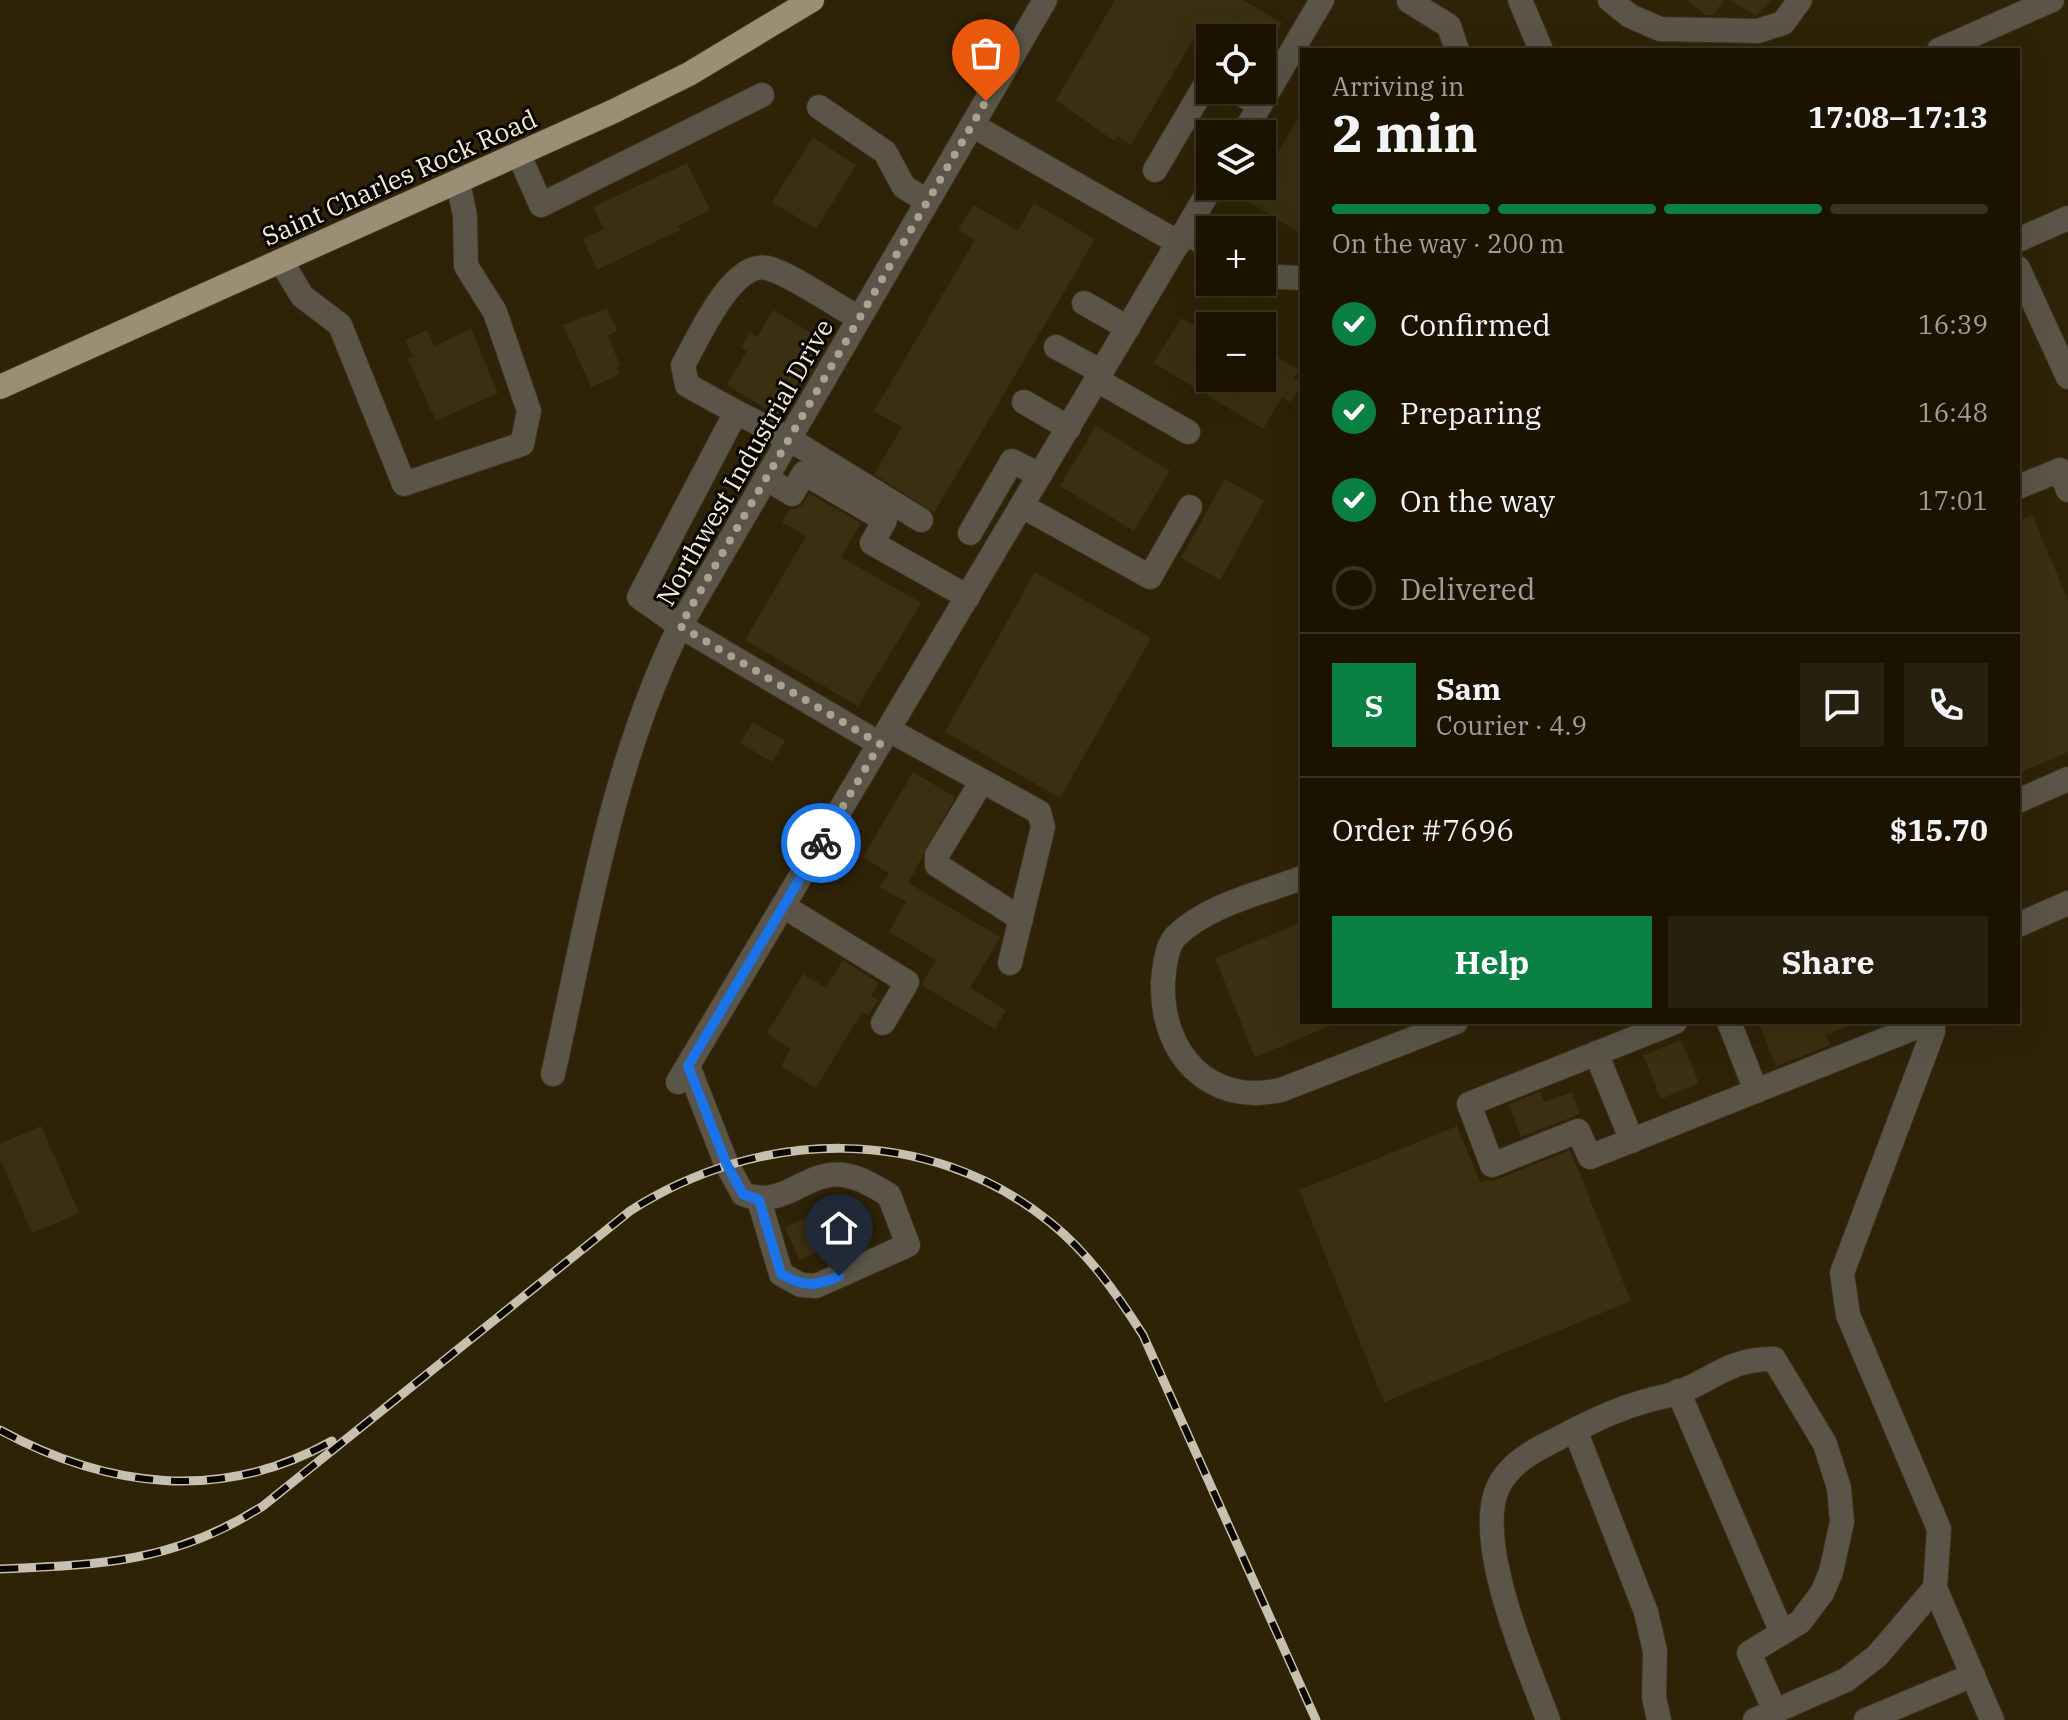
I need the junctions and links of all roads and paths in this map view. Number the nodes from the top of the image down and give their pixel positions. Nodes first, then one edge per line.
1 (812, 0) edge
2 (1045, 0) edge
3 (1520, 0) edge
4 (1610, 0) edge
5 (1800, 0) edge
6 (2052, 0) edge
7 (1409, 1) edge
8 (1311, 4) edge
9 (1456, 48) edge
10 (1540, 48) edge
11 (1944, 48) edge
12 (762, 95) dead end
13 (1196, 101) edge
14 (1260, 105) joint
15 (819, 107) dead end
16 (1251, 120) edge
17 (972, 125) junction
18 (519, 155) junction
19 (1155, 170) dead end
20 (458, 182) junction
21 (1204, 200) edge
22 (927, 201) junction
23 (2068, 218) edge
24 (1182, 238) junction
25 (2020, 239) edge
26 (1196, 242) edge
27 (281, 261) junction
28 (2020, 272) edge
29 (1276, 277) edge
30 (1300, 278) edge
31 (1084, 303) dead end
32 (859, 318) junction
33 (1128, 328) junction
34 (1056, 347) dead end
35 (1099, 376) junction
36 (2068, 377) edge
37 (0, 387) edge
38 (1024, 402) dead end
39 (736, 412) junction
40 (1069, 428) junction
41 (1188, 432) dead end
42 (789, 439) junction
43 (1040, 475) junction
44 (766, 478) junction
45 (2020, 486) edge
46 (2068, 490) edge
47 (1022, 506) junction
48 (1190, 507) dead end
49 (921, 520) dead end
50 (970, 533) dead end
51 (968, 597) junction
52 (680, 626) junction
53 (884, 737) junction
54 (2068, 779) edge
55 (982, 781) junction
56 (2020, 800) edge
57 (1300, 879) edge
58 (2068, 903) edge
59 (783, 906) junction
60 (1021, 919) junction
61 (2020, 924) edge
62 (1010, 963) dead end
63 (883, 1023) dead end
64 (1451, 1024) edge
65 (1670, 1024) edge
66 (1730, 1024) edge
67 (1926, 1024) edge
68 (1931, 1024) edge
69 (1596, 1053) junction
70 (553, 1074) dead end
71 (1756, 1091) junction
72 (1632, 1141) junction
73 (759, 1200) junction
74 (1678, 1391) junction
75 (1575, 1430) junction
76 (1935, 1588) junction
77 (1782, 1633) junction
78 (1973, 1675) junction
79 (1765, 1716) edge
80 (1548, 1720) edge
81 (1659, 1720) edge
82 (1866, 1720) edge
83 (1992, 1720) edge

1 - 18 main road, Saint Charles Rock Road
2 - 17 street, Northwest Industrial Drive
3 - 10 street
4 - 5 street
6 - 11 street
7 - 9 street
8 - 14 street
12 - 18 street
13 - 19 street
14 - 16 street
15 - 22 street
17 - 22 street, Northwest Industrial Drive
17 - 24 street
18 - 20 main road, Saint Charles Rock Road
20 - 27 main road, Saint Charles Rock Road
20 - 27 street
21 - 24 street
22 - 32 street, Northwest Industrial Drive
23 - 25 street
24 - 26 street
24 - 33 street
27 - 37 main road, Saint Charles Rock Road
28 - 36 street
29 - 30 street
31 - 33 street
32 - 39 street
32 - 42 street, Northwest Industrial Drive
33 - 35 street
34 - 35 street
35 - 40 street
35 - 41 street
38 - 40 street
39 - 42 street
39 - 52 street
40 - 43 street
42 - 44 street, Northwest Industrial Drive
42 - 49 street
43 - 47 street
43 - 50 street
44 - 51 street
44 - 52 street, Northwest Industrial Drive
45 - 46 street
47 - 48 street
47 - 51 street
51 - 53 street
52 - 53 street, Northwest Industrial Drive
52 - 70 street
53 - 55 street, Northwest Industrial Drive
53 - 59 street
54 - 56 street
55 - 60 street, Northwest Industrial Drive
55 - 60 street
57 - 64 street
58 - 61 street
59 - 63 street
59 - 73 street
60 - 62 street, Northwest Industrial Drive
65 - 69 street
66 - 71 street
67 - 71 street
68 - 76 street
69 - 72 street
69 - 72 street
71 - 72 street
73 - 73 street
74 - 75 street
74 - 77 street
74 - 77 street
75 - 80 street
75 - 81 street
76 - 78 street
76 - 79 street
77 - 79 street
78 - 82 street
78 - 83 street

